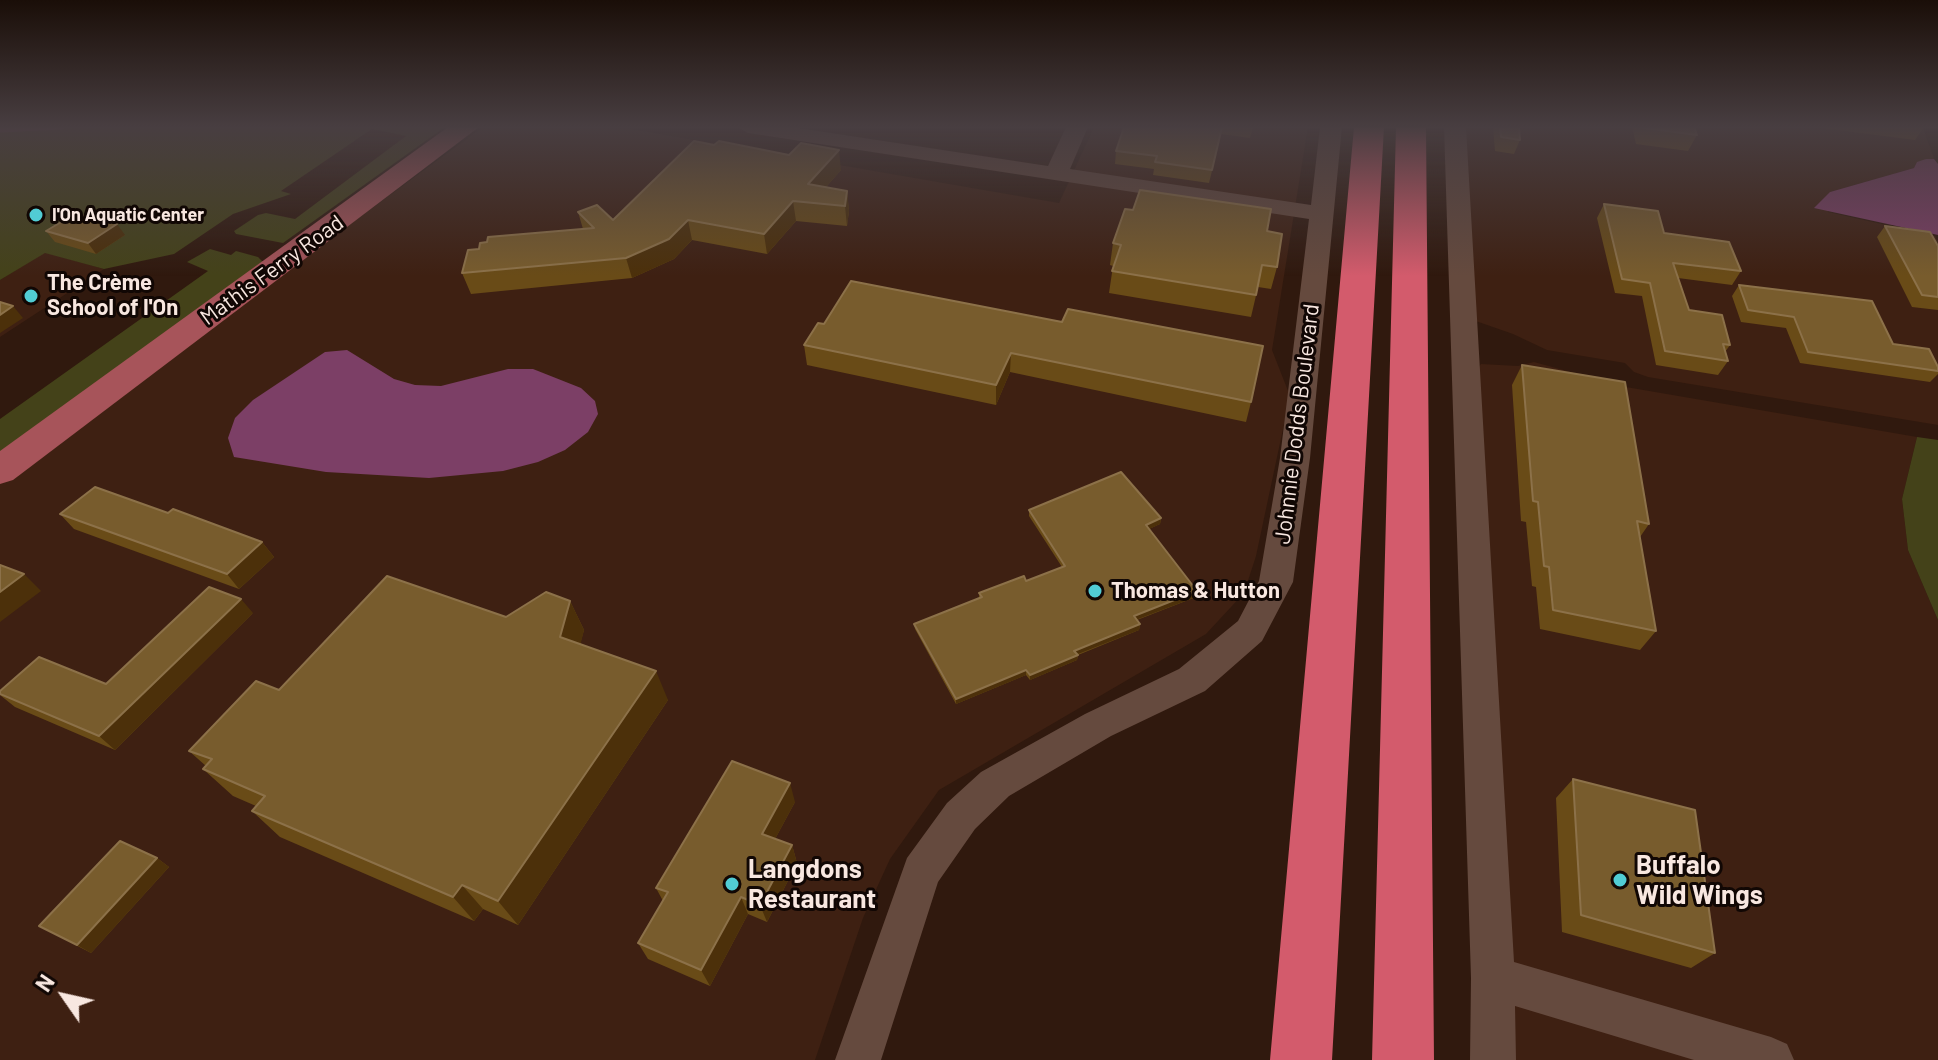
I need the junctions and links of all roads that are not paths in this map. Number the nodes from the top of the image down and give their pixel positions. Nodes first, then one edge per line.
1 (399, 176) edge
2 (1072, 176) edge
3 (1325, 176) edge
4 (1365, 176) edge
5 (1411, 176) edge
6 (1457, 176) edge
7 (1321, 214) junction
8 (0, 470) edge
9 (1493, 978) junction
10 (858, 1060) edge
11 (1301, 1060) edge
12 (1403, 1060) edge
13 (1493, 1060) edge
14 (1771, 1060) edge

1 - 8 main road, Mathis Ferry Road
2 - 7 street
3 - 7 street, Johnnie Dodds Boulevard
4 - 11 highway, Johnnie Dodds Boulevard
5 - 12 highway
6 - 9 street
7 - 10 street, Johnnie Dodds Boulevard
9 - 13 street
9 - 14 street

